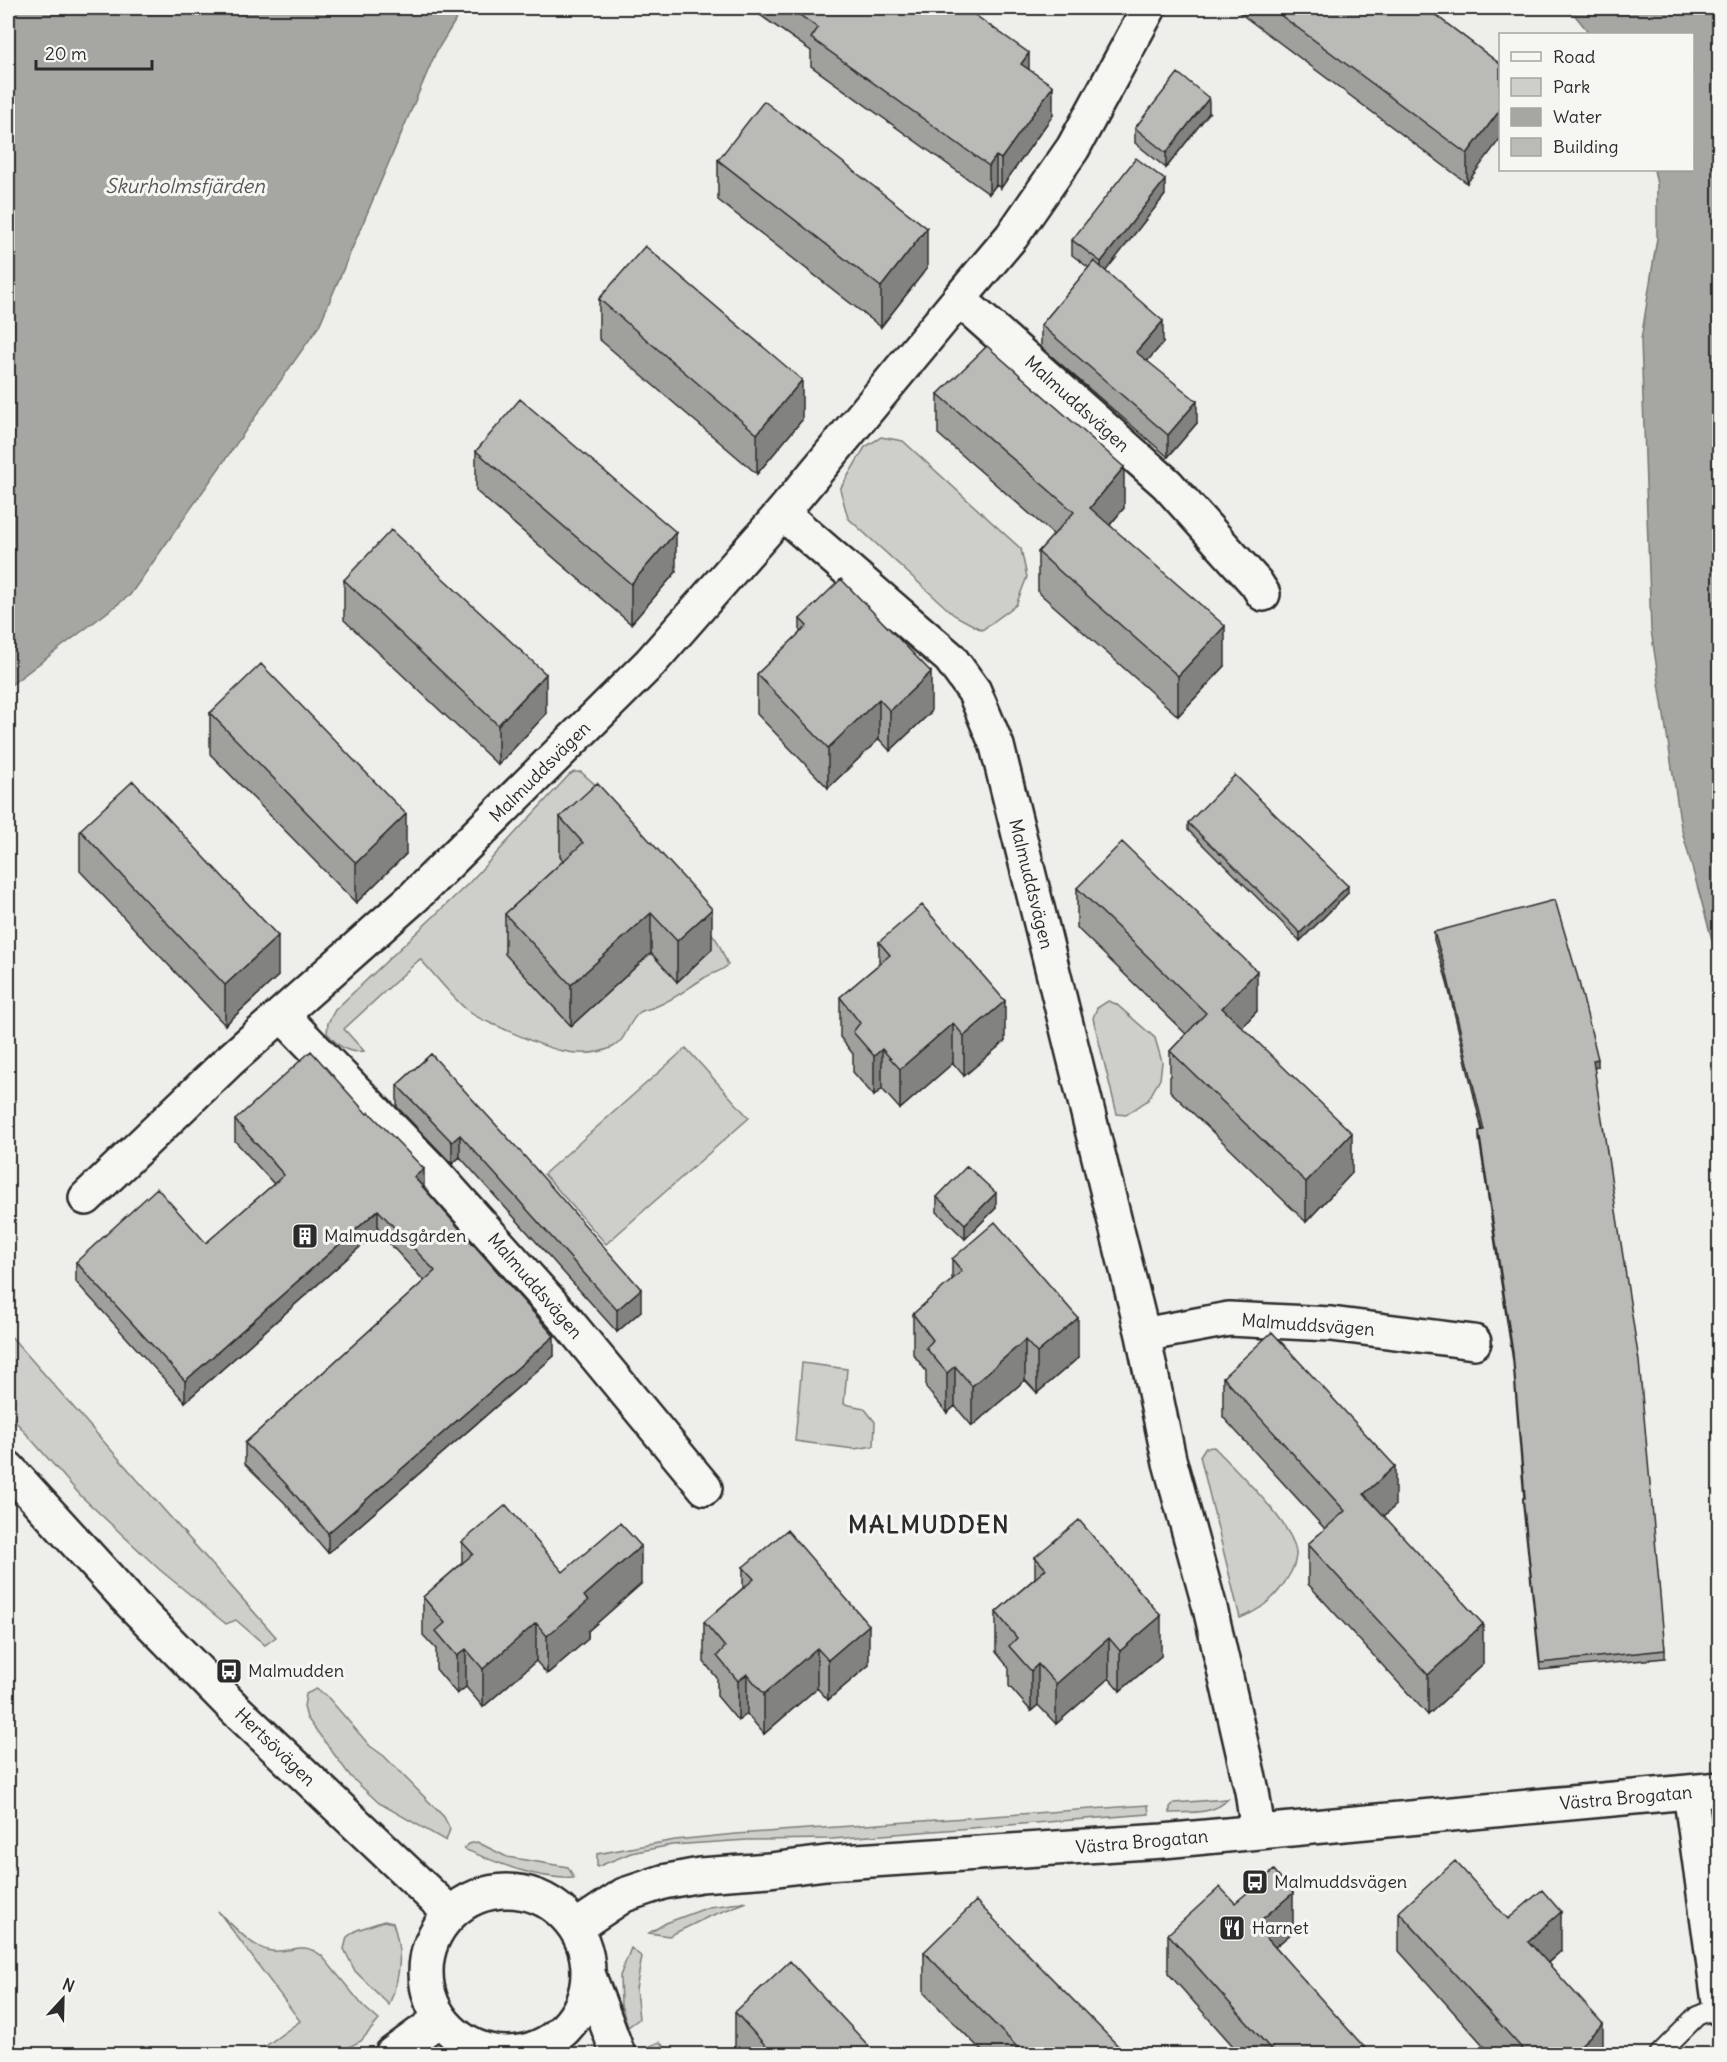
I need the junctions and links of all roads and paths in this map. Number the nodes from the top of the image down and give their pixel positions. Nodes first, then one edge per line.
1 (1149, 8) edge
2 (958, 299) junction
3 (782, 513) junction
4 (1263, 594) dead end
5 (282, 1015) junction
6 (86, 1198) dead end
7 (1143, 1335) junction
8 (1474, 1342) dead end
9 (8, 1468) edge
10 (705, 1488) dead end
11 (1705, 1790) edge
12 (1258, 1832) junction
13 (450, 1913) junction
14 (576, 1927) junction
15 (589, 1976) junction
16 (1719, 2008) edge
17 (440, 2019) junction
18 (498, 2054) edge
19 (392, 2055) edge
20 (618, 2055) edge
21 (1659, 2055) edge

1 - 2 street, Malmuddsvägen
2 - 3 street, Malmuddsvägen
2 - 4 street, Malmuddsvägen
3 - 5 street, Malmuddsvägen
3 - 7 street, Malmuddsvägen
5 - 6 street, Malmuddsvägen
5 - 10 street, Malmuddsvägen
7 - 8 street, Malmuddsvägen
7 - 12 street, Malmuddsvägen
9 - 13 street, Hertsövägen
11 - 12 street, Västra Brogatan
11 - 16 street
12 - 14 street, Västra Brogatan
13 - 14 street
13 - 17 street
14 - 15 street
15 - 18 street
15 - 20 street
16 - 21 lane
17 - 18 street
17 - 19 street

